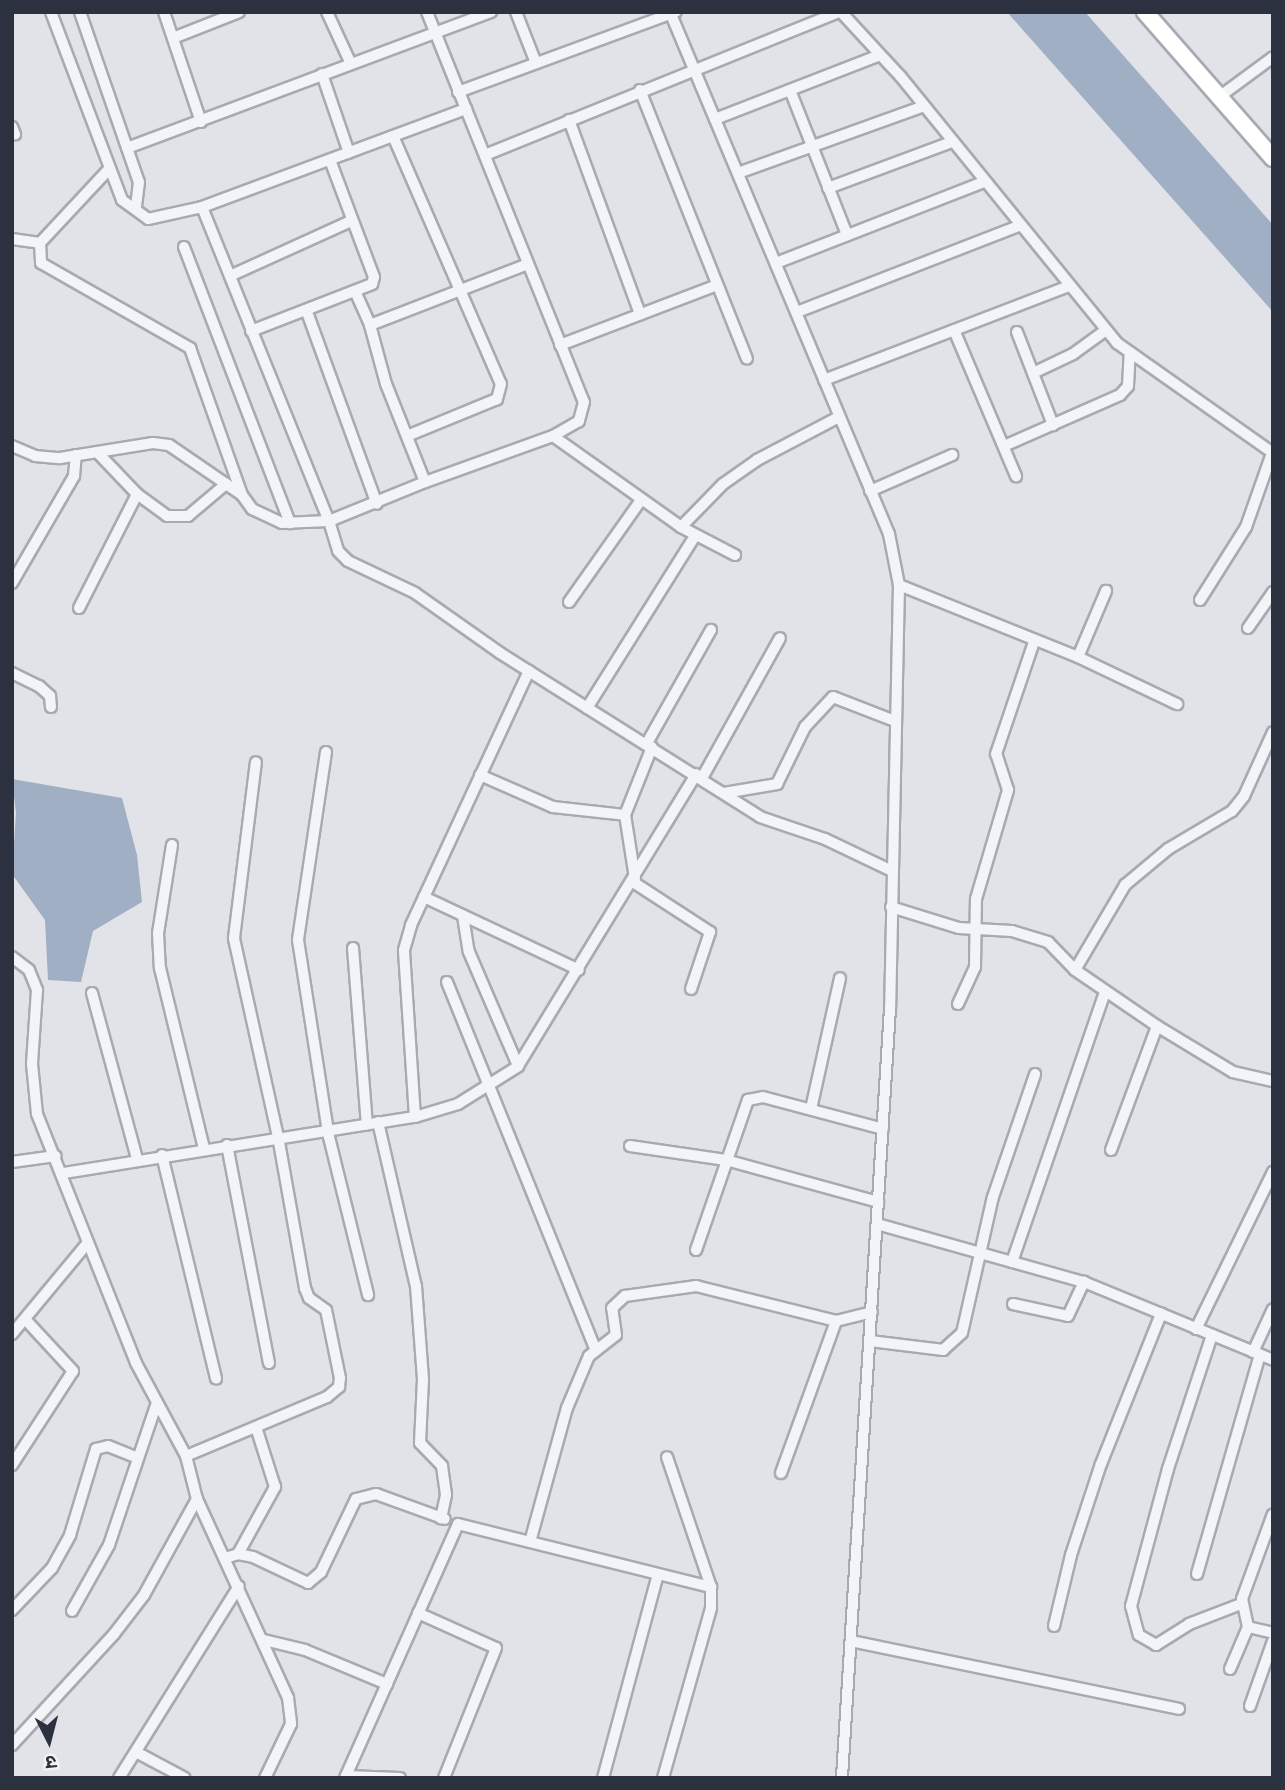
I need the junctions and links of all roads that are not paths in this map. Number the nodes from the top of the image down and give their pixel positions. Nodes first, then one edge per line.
1 (51, 12) edge
2 (80, 12) edge
3 (164, 12) edge
4 (239, 12) edge
5 (327, 12) edge
6 (428, 12) edge
7 (491, 12) edge
8 (516, 12) edge
9 (840, 12) edge
10 (1145, 12) edge
11 (672, 13) edge
12 (436, 34) junction
13 (173, 38) junction
14 (880, 55) junction
15 (1273, 57) edge
16 (536, 63) junction
17 (351, 64) junction
18 (693, 68) junction
19 (322, 74) junction
20 (640, 90) junction
21 (790, 90) junction
22 (457, 92) junction
23 (1219, 97) junction
24 (924, 106) junction
25 (466, 109) junction
26 (715, 119) junction
27 (569, 120) junction
28 (201, 122) junction
29 (393, 135) junction
30 (952, 142) junction
31 (127, 148) junction
32 (813, 149) junction
33 (349, 153) junction
34 (485, 155) junction
35 (1273, 158) edge
36 (330, 160) junction
37 (109, 169) junction
38 (738, 173) junction
39 (984, 181) junction
40 (828, 188) junction
41 (136, 206) junction
42 (202, 207) junction
43 (351, 221) junction
44 (1019, 226) junction
45 (847, 235) junction
46 (12, 239) edge
47 (40, 243) junction
48 (184, 247) dead end
49 (776, 263) junction
50 (528, 264) junction
51 (232, 275) junction
52 (717, 285) junction
53 (1069, 286) junction
54 (461, 290) junction
55 (355, 291) junction
56 (307, 312) junction
57 (797, 312) junction
58 (640, 314) junction
59 (370, 325) junction
60 (954, 330) junction
61 (1106, 330) junction
62 (251, 331) junction
63 (1017, 332) dead end
64 (560, 345) junction
65 (1130, 353) junction
66 (747, 359) dead end
67 (1032, 373) junction
68 (824, 380) junction
69 (839, 417) junction
70 (1053, 425) junction
71 (407, 436) junction
72 (553, 436) junction
73 (12, 446) edge
74 (1004, 446) junction
75 (97, 452) junction
76 (1273, 453) edge
77 (76, 455) junction
78 (952, 456) dead end
79 (1016, 476) dead end
80 (425, 482) junction
81 (226, 484) junction
82 (870, 491) junction
83 (137, 494) junction
84 (242, 495) junction
85 (641, 500) junction
86 (377, 504) junction
87 (330, 521) junction
88 (290, 523) junction
89 (681, 527) junction
90 (695, 536) junction
91 (736, 555) dead end
92 (12, 583) edge
93 (899, 585) junction
94 (1106, 591) dead end
95 (1273, 592) edge
96 (1200, 600) dead end
97 (569, 602) dead end
98 (79, 608) dead end
99 (1248, 628) dead end
100 (711, 630) dead end
101 (780, 638) dead end
102 (1034, 642) junction
103 (1078, 657) junction
104 (529, 671) junction
105 (12, 673) edge
106 (1177, 704) dead end
107 (51, 707) dead end
108 (587, 708) junction
109 (895, 721) junction
110 (1273, 732) edge
111 (650, 745) junction
112 (326, 752) dead end
113 (256, 762) dead end
114 (480, 775) junction
115 (699, 776) junction
116 (724, 793) junction
117 (625, 815) junction
118 (172, 845) dead end
119 (890, 870) junction
120 (634, 880) junction
121 (424, 897) junction
122 (891, 907) junction
123 (463, 916) junction
124 (976, 930) junction
125 (354, 948) dead end
126 (12, 957) edge
127 (579, 970) junction
128 (1075, 970) junction
129 (840, 978) dead end
130 (447, 982) dead end
131 (691, 989) dead end
132 (1105, 992) junction
133 (92, 993) dead end
134 (958, 1004) dead end
135 (1157, 1026) junction
136 (518, 1066) junction
137 (1035, 1074) dead end
138 (1273, 1081) edge
139 (485, 1087) junction
140 (811, 1109) junction
141 (415, 1117) junction
142 (373, 1123) junction
143 (883, 1129) junction
144 (328, 1130) junction
145 (278, 1137) junction
146 (227, 1145) junction
147 (630, 1146) dead end
148 (204, 1148) junction
149 (1111, 1150) dead end
150 (162, 1155) junction
151 (56, 1156) junction
152 (137, 1159) junction
153 (726, 1160) junction
154 (13, 1166) edge
155 (1273, 1172) edge
156 (64, 1173) junction
157 (878, 1202) junction
158 (877, 1224) junction
159 (86, 1245) junction
160 (696, 1250) dead end
161 (980, 1252) junction
162 (1012, 1262) junction
163 (1084, 1282) junction
164 (368, 1295) dead end
165 (1013, 1304) dead end
166 (1273, 1309) edge
167 (872, 1312) junction
168 (1161, 1314) junction
169 (26, 1320) junction
170 (836, 1321) junction
171 (1196, 1329) junction
172 (12, 1334) edge
173 (1212, 1335) junction
174 (870, 1341) junction
175 (594, 1348) junction
176 (1257, 1354) junction
177 (1273, 1360) edge
178 (269, 1363) dead end
179 (216, 1379) dead end
180 (156, 1405) junction
181 (256, 1427) junction
182 (186, 1457) junction
183 (667, 1457) dead end
184 (138, 1458) junction
185 (12, 1465) edge
186 (781, 1473) dead end
187 (197, 1500) junction
188 (1273, 1514) edge
189 (441, 1518) junction
190 (458, 1524) junction
191 (530, 1542) junction
192 (238, 1554) junction
193 (225, 1558) junction
194 (658, 1574) junction
195 (1197, 1574) dead end
196 (239, 1586) junction
197 (711, 1587) junction
198 (1241, 1604) junction
199 (12, 1610) edge
200 (72, 1611) dead end
201 (418, 1613) junction
202 (1054, 1626) dead end
203 (1248, 1627) junction
204 (1273, 1633) edge
205 (264, 1640) junction
206 (851, 1641) junction
207 (1273, 1641) edge
208 (1230, 1670) dead end
209 (387, 1684) junction
210 (1250, 1706) dead end
211 (1179, 1709) dead end
212 (12, 1745) edge
213 (136, 1752) junction
214 (346, 1777) edge
215 (119, 1778) edge
216 (185, 1778) edge
217 (265, 1778) edge
218 (400, 1778) edge
219 (444, 1778) edge
220 (603, 1778) edge
221 (663, 1778) edge
222 (842, 1778) edge

1 - 37 street
2 - 31 street
3 - 13 street
4 - 13 street
5 - 17 street
6 - 12 street
7 - 12 street
8 - 16 street
9 - 14 street
9 - 18 street
10 - 23 street
11 - 16 street
11 - 18 street
12 - 17 street
12 - 22 street
13 - 28 street
14 - 21 street
14 - 24 street
15 - 23 street
16 - 22 street
17 - 19 street
18 - 20 street
18 - 26 street
19 - 28 street
19 - 33 street
20 - 27 street
20 - 52 street
21 - 26 street
21 - 32 street
22 - 25 street
23 - 35 street
24 - 30 street
24 - 32 street
25 - 29 street
25 - 34 street
26 - 38 street
27 - 34 street
27 - 58 street
28 - 31 street
29 - 33 street
29 - 54 street
30 - 39 street
30 - 40 street
31 - 41 street
32 - 38 street
32 - 40 street
33 - 36 street
34 - 50 street
36 - 42 street
36 - 43 street
37 - 41 street
37 - 47 street
38 - 49 street
39 - 44 street
39 - 45 street
40 - 45 street
41 - 42 street
42 - 51 street
43 - 51 street
43 - 55 street
44 - 53 street
44 - 57 street
45 - 49 street
46 - 47 street
47 - 84 street
48 - 88 street
49 - 57 street
50 - 54 street
50 - 64 street
51 - 62 street
52 - 58 street
52 - 66 street
53 - 60 street
53 - 61 street
54 - 59 street
54 - 71 street
55 - 56 street
55 - 59 street
56 - 62 street
56 - 86 street
57 - 68 street
58 - 64 street
59 - 71 street
60 - 68 street
60 - 74 street
61 - 65 street
61 - 67 street
62 - 87 street
63 - 67 street
64 - 72 street
65 - 70 street
65 - 76 street
67 - 70 street
68 - 69 street
69 - 82 street
69 - 89 street
70 - 74 street
71 - 80 street
72 - 80 street
72 - 85 street
73 - 77 street
74 - 79 street
75 - 77 street
75 - 81 street
75 - 83 street
76 - 96 street
77 - 92 street
78 - 82 street
80 - 86 street
81 - 83 street
81 - 84 street
82 - 93 street
83 - 98 street
84 - 88 street
85 - 89 street
85 - 97 street
86 - 87 street
87 - 88 street
87 - 104 street
89 - 90 street
90 - 91 street
90 - 108 street
93 - 102 street
93 - 109 street
94 - 103 street
95 - 99 street
100 - 111 street
101 - 115 street
102 - 103 street
102 - 124 street
103 - 106 street
104 - 108 street
104 - 114 street
105 - 107 street
108 - 111 street
109 - 116 street
109 - 119 street
110 - 128 street
111 - 115 street
111 - 117 street
112 - 144 street
113 - 145 street
114 - 117 street
114 - 121 street
115 - 116 street
115 - 120 street
116 - 119 street
117 - 120 street
118 - 148 street
119 - 122 street
120 - 127 street
120 - 131 street
121 - 123 street
121 - 141 street
122 - 124 street
122 - 143 street
123 - 127 street
123 - 136 street
124 - 128 street
124 - 134 street
125 - 142 street
126 - 151 street
127 - 136 street
128 - 132 street
129 - 140 street
130 - 139 street
132 - 135 street
132 - 162 street
133 - 152 street
135 - 138 street
135 - 149 street
136 - 139 street
137 - 161 street
139 - 141 street
139 - 175 street
140 - 143 street
140 - 153 street
141 - 142 street
142 - 144 street
142 - 189 street
143 - 157 street
144 - 145 street
144 - 164 street
145 - 146 street
145 - 181 street
146 - 148 street
146 - 178 street
147 - 153 street
148 - 150 street
150 - 152 street
150 - 179 street
151 - 154 street
151 - 156 street
152 - 156 street
153 - 157 street
153 - 160 street
155 - 171 street
156 - 159 street
157 - 158 street
158 - 161 street
158 - 167 street
159 - 169 street
159 - 180 street
161 - 162 street
161 - 174 street
162 - 163 street
163 - 165 street
163 - 168 street
166 - 176 street
167 - 170 street
167 - 174 street
168 - 171 street
168 - 202 street
169 - 172 street
169 - 185 street
170 - 175 street
170 - 186 street
171 - 173 street
173 - 176 street
173 - 198 street
174 - 206 street
175 - 191 street
176 - 177 street
176 - 195 street
180 - 182 street
180 - 184 street
181 - 182 street
181 - 192 street
182 - 187 street
183 - 197 street
184 - 199 street
184 - 200 street
187 - 193 street
187 - 212 street
188 - 198 street
189 - 190 street
189 - 192 street
190 - 191 street
190 - 201 street
191 - 194 street
192 - 193 street
193 - 196 street
194 - 197 street
194 - 220 street
196 - 205 street
196 - 213 street
197 - 221 street
198 - 203 street
201 - 209 street
201 - 219 street
203 - 204 street
203 - 208 street
205 - 209 street
205 - 217 street
206 - 211 street
206 - 222 street
207 - 210 street
209 - 214 street
213 - 215 street
213 - 216 street
214 - 218 street

